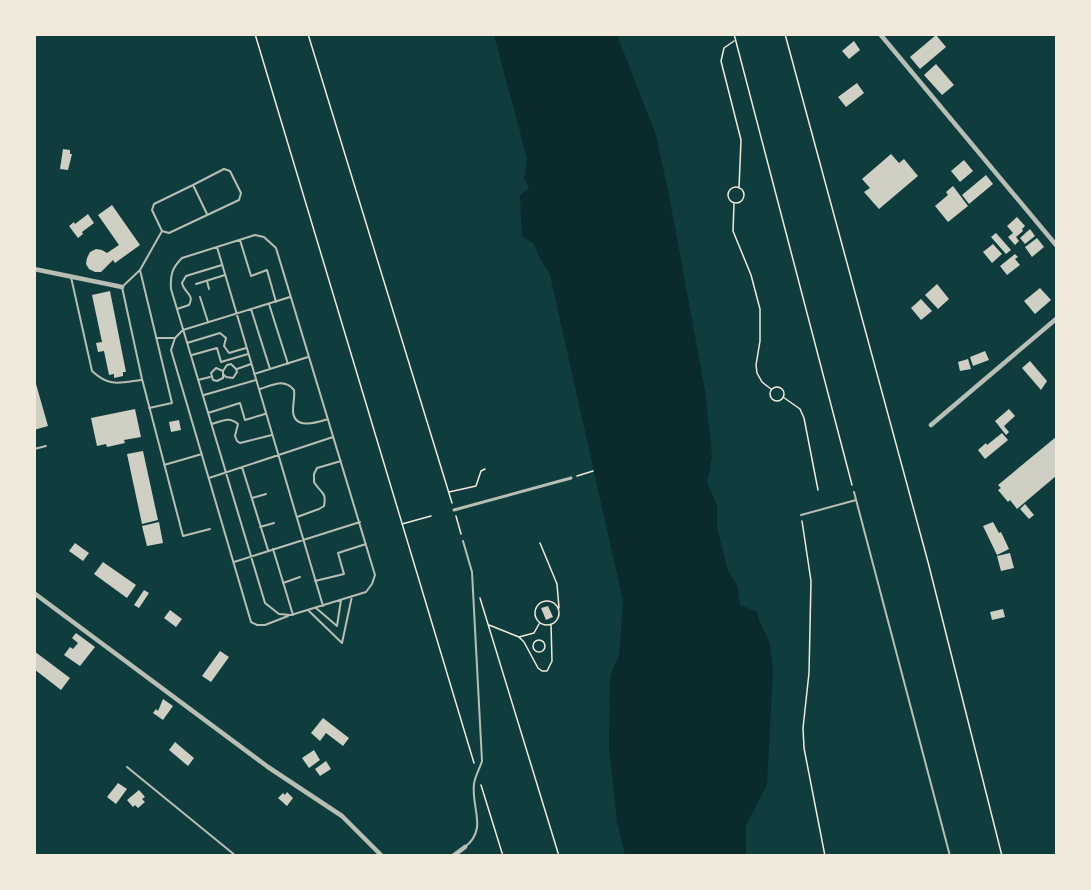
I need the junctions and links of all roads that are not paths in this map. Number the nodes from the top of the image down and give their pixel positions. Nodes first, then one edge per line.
1 (880, 34) edge
2 (193, 185) junction
3 (207, 214) junction
4 (162, 231) junction
5 (240, 240) junction
6 (1056, 245) edge
7 (217, 248) junction
8 (222, 265) junction
9 (34, 269) edge
10 (140, 270) junction
11 (225, 276) junction
12 (71, 277) junction
13 (207, 281) junction
14 (195, 284) dead end
15 (122, 287) junction
16 (209, 289) dead end
17 (200, 297) dead end
18 (290, 297) junction
19 (276, 302) junction
20 (209, 304) dead end
21 (269, 304) junction
22 (203, 306) junction
23 (177, 309) junction
24 (251, 309) junction
25 (236, 314) junction
26 (1056, 320) edge
27 (208, 322) junction
28 (183, 330) junction
29 (156, 338) junction
30 (174, 338) junction
31 (187, 343) junction
32 (246, 348) junction
33 (248, 354) junction
34 (191, 355) junction
35 (308, 357) junction
36 (251, 364) junction
37 (288, 364) junction
38 (236, 369) junction
39 (270, 369) junction
40 (224, 373) junction
41 (254, 374) junction
42 (211, 377) junction
43 (142, 379) junction
44 (198, 380) junction
45 (256, 380) junction
46 (259, 389) junction
47 (203, 395) junction
48 (149, 408) junction
49 (208, 413) junction
50 (266, 414) junction
51 (328, 419) junction
52 (212, 424) junction
53 (932, 425) dead end
54 (272, 435) junction
55 (333, 437) junction
56 (46, 446) dead end
57 (34, 449) edge
58 (202, 454) junction
59 (278, 456) junction
60 (341, 461) junction
61 (165, 465) junction
62 (242, 467) junction
63 (226, 472) junction
64 (209, 478) junction
65 (571, 478) road end
66 (854, 492) road end
67 (266, 494) dead end
68 (252, 498) junction
69 (856, 500) junction
70 (454, 510) road end
71 (801, 514) road end
72 (297, 517) junction
73 (360, 522) junction
74 (273, 523) dead end
75 (260, 527) junction
76 (210, 529) dead end
77 (303, 540) junction
78 (463, 541) road end
79 (366, 544) junction
80 (273, 549) junction
81 (268, 551) junction
82 (251, 556) junction
83 (234, 562) junction
84 (300, 578) dead end
85 (315, 581) junction
86 (283, 583) junction
87 (34, 593) edge
88 (352, 596) junction
89 (341, 600) junction
90 (323, 606) junction
91 (316, 608) junction
92 (308, 610) junction
93 (292, 615) junction
94 (127, 767) dead end
95 (465, 847) joint
96 (236, 855) edge
97 (382, 855) edge
98 (453, 855) edge
99 (950, 855) edge

1 - 6 street
2 - 3 lane
2 - 3 lane
2 - 4 lane
3 - 4 lane
4 - 10 lane
5 - 7 lane
5 - 18 lane
5 - 19 lane
7 - 8 lane
7 - 23 lane
8 - 11 lane
8 - 23 lane
9 - 12 street
10 - 15 lane
10 - 29 lane
11 - 13 lane
11 - 25 lane
12 - 15 street
12 - 43 lane
13 - 14 lane
13 - 16 lane
15 - 43 lane
17 - 22 lane
18 - 19 lane
18 - 35 lane
19 - 21 lane
20 - 22 lane
21 - 24 lane
21 - 37 lane
22 - 27 lane
23 - 28 lane
24 - 25 lane
24 - 39 lane
25 - 27 lane
25 - 32 lane
26 - 53 street
27 - 28 lane
28 - 30 lane
28 - 31 lane
29 - 30 lane
29 - 48 lane
30 - 58 lane
31 - 32 lane
31 - 34 lane
32 - 33 lane
33 - 34 lane
33 - 36 lane
34 - 44 lane
35 - 37 lane
35 - 51 lane
36 - 38 lane
36 - 41 lane
37 - 39 lane
38 - 40 lane
38 - 40 lane
39 - 41 lane
40 - 42 lane
40 - 42 lane
41 - 45 lane
42 - 44 lane
43 - 48 lane
44 - 47 lane
45 - 46 lane
45 - 47 lane
46 - 50 lane
46 - 51 lane
47 - 49 lane
48 - 61 lane
49 - 50 lane
49 - 52 lane
50 - 54 lane
51 - 55 lane
52 - 54 lane
52 - 63 lane
54 - 59 lane
55 - 59 lane
55 - 60 lane
56 - 57 lane
58 - 61 lane
58 - 64 lane
59 - 62 lane
59 - 72 lane
60 - 72 lane
60 - 73 lane
61 - 76 lane
62 - 63 lane
62 - 68 lane
63 - 64 lane
63 - 82 lane
64 - 83 lane
65 - 70 street
66 - 69 lane
67 - 68 lane
68 - 75 lane
69 - 71 lane
69 - 99 lane
72 - 77 lane
73 - 77 lane
73 - 79 lane
74 - 75 lane
75 - 81 lane
77 - 80 lane
77 - 85 lane
78 - 95 lane
79 - 85 lane
79 - 88 lane
80 - 81 lane
80 - 86 lane
81 - 82 lane
82 - 83 lane
82 - 93 lane
83 - 93 lane
84 - 86 lane
85 - 90 lane
86 - 93 lane
87 - 97 street
88 - 89 lane
88 - 92 lane
89 - 90 lane
89 - 91 lane
90 - 91 lane
91 - 92 lane
92 - 93 lane
94 - 96 lane
95 - 98 street

